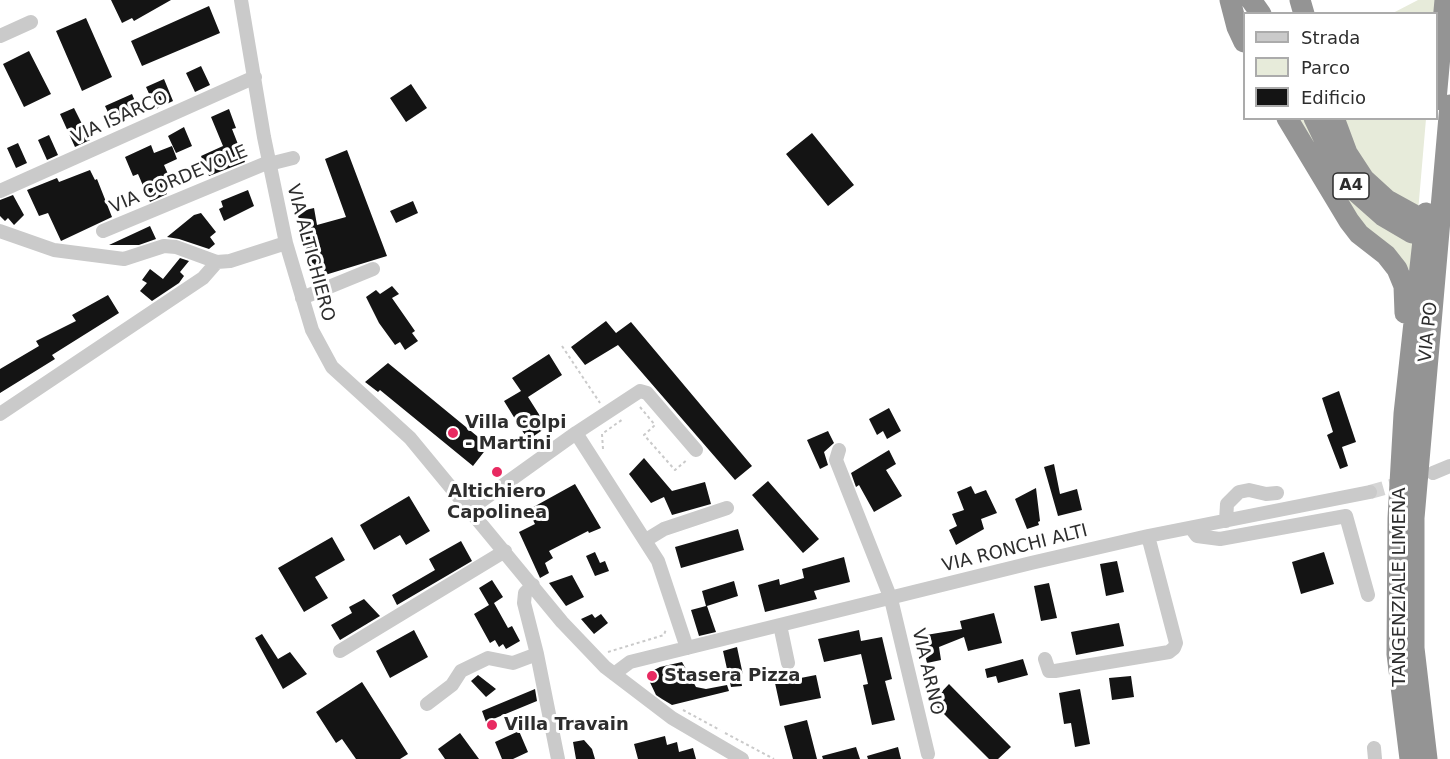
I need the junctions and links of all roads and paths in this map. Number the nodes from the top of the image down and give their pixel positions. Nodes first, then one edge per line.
1 (241, 0) edge
2 (1230, 0) edge
3 (1445, 0) edge
4 (31, 22) dead end
5 (0, 36) edge
6 (1243, 36) edge
7 (255, 77) junction
8 (1438, 88) edge
9 (1450, 105) edge
10 (1288, 120) edge
11 (1315, 120) edge
12 (1335, 120) edge
13 (1435, 120) edge
14 (293, 158) dead end
15 (269, 163) junction
16 (0, 192) edge
17 (1450, 220) edge
18 (0, 231) edge
19 (103, 231) dead end
20 (286, 243) junction
21 (217, 262) junction
22 (373, 269) dead end
23 (1433, 291) junction
24 (302, 298) junction
25 (562, 346) dead end
26 (602, 405) dead end
27 (0, 414) edge
28 (1413, 415) junction
29 (576, 432) junction
30 (603, 448) dead end
31 (838, 450) dead end
32 (693, 454) joint
33 (1450, 466) edge
34 (1433, 473) dead end
35 (1370, 492) tunnel mouth
36 (1277, 493) dead end
37 (727, 508) dead end
38 (470, 509) junction
39 (1226, 521) junction
40 (1191, 528) junction
41 (1148, 536) junction
42 (646, 540) junction
43 (505, 551) junction
44 (533, 585) junction
45 (1368, 595) dead end
46 (891, 599) junction
47 (665, 624) dead end
48 (780, 625) junction
49 (687, 648) junction
50 (340, 651) dead end
51 (608, 652) dead end
52 (537, 654) junction
53 (1045, 659) dead end
54 (788, 663) dead end
55 (615, 674) junction
56 (427, 704) dead end
57 (928, 754) dead end
58 (558, 759) edge
59 (742, 759) edge
60 (1410, 759) edge
61 (1427, 759) edge

1 - 7 street, VIA ALTICHIERO
2 - 6 highway
3 - 8 highway
4 - 5 street
7 - 15 street, VIA ALTICHIERO
7 - 16 street, VIA ISARCO
9 - 23 highway, VIA PO
10 - 28 highway
11 - 12 highway, A4
13 - 28 highway, VIA PO
14 - 15 street, VIA CORDEVOLE
15 - 19 street, VIA CORDEVOLE
15 - 20 street, VIA ALTICHIERO
17 - 23 highway
18 - 21 street
20 - 21 street
20 - 24 street, VIA ALTICHIERO
21 - 27 street
22 - 24 street
23 - 28 highway, VIA PO
24 - 38 street, VIA ALTICHIERO
25 - 26 path
28 - 60 highway, TANGENZIALE LIMENA
28 - 61 highway, TANGENZIALE LIMENA
29 - 32 street
29 - 38 street
29 - 42 street
30 - 32 path
31 - 46 street
33 - 34 street
35 - 39 street, VIA RONCHI ALTI
36 - 39 street
37 - 42 street
38 - 43 street, VIA ALTICHIERO
39 - 40 street, VIA RONCHI ALTI
40 - 41 street, VIA RONCHI ALTI
40 - 45 street
41 - 46 street, VIA RONCHI ALTI
41 - 53 street
42 - 49 street
43 - 44 street, VIA ALTICHIERO
43 - 50 street
44 - 52 street
44 - 55 street, VIA ALTICHIERO
46 - 48 street, VIA RONCHI ALTI
46 - 57 street, VIA ARNO
47 - 51 path
48 - 49 street, VIA RONCHI ALTI
48 - 54 street
49 - 55 street, VIA RONCHI ALTI
52 - 56 street
52 - 58 street
55 - 59 street, VIA ALTICHIERO

